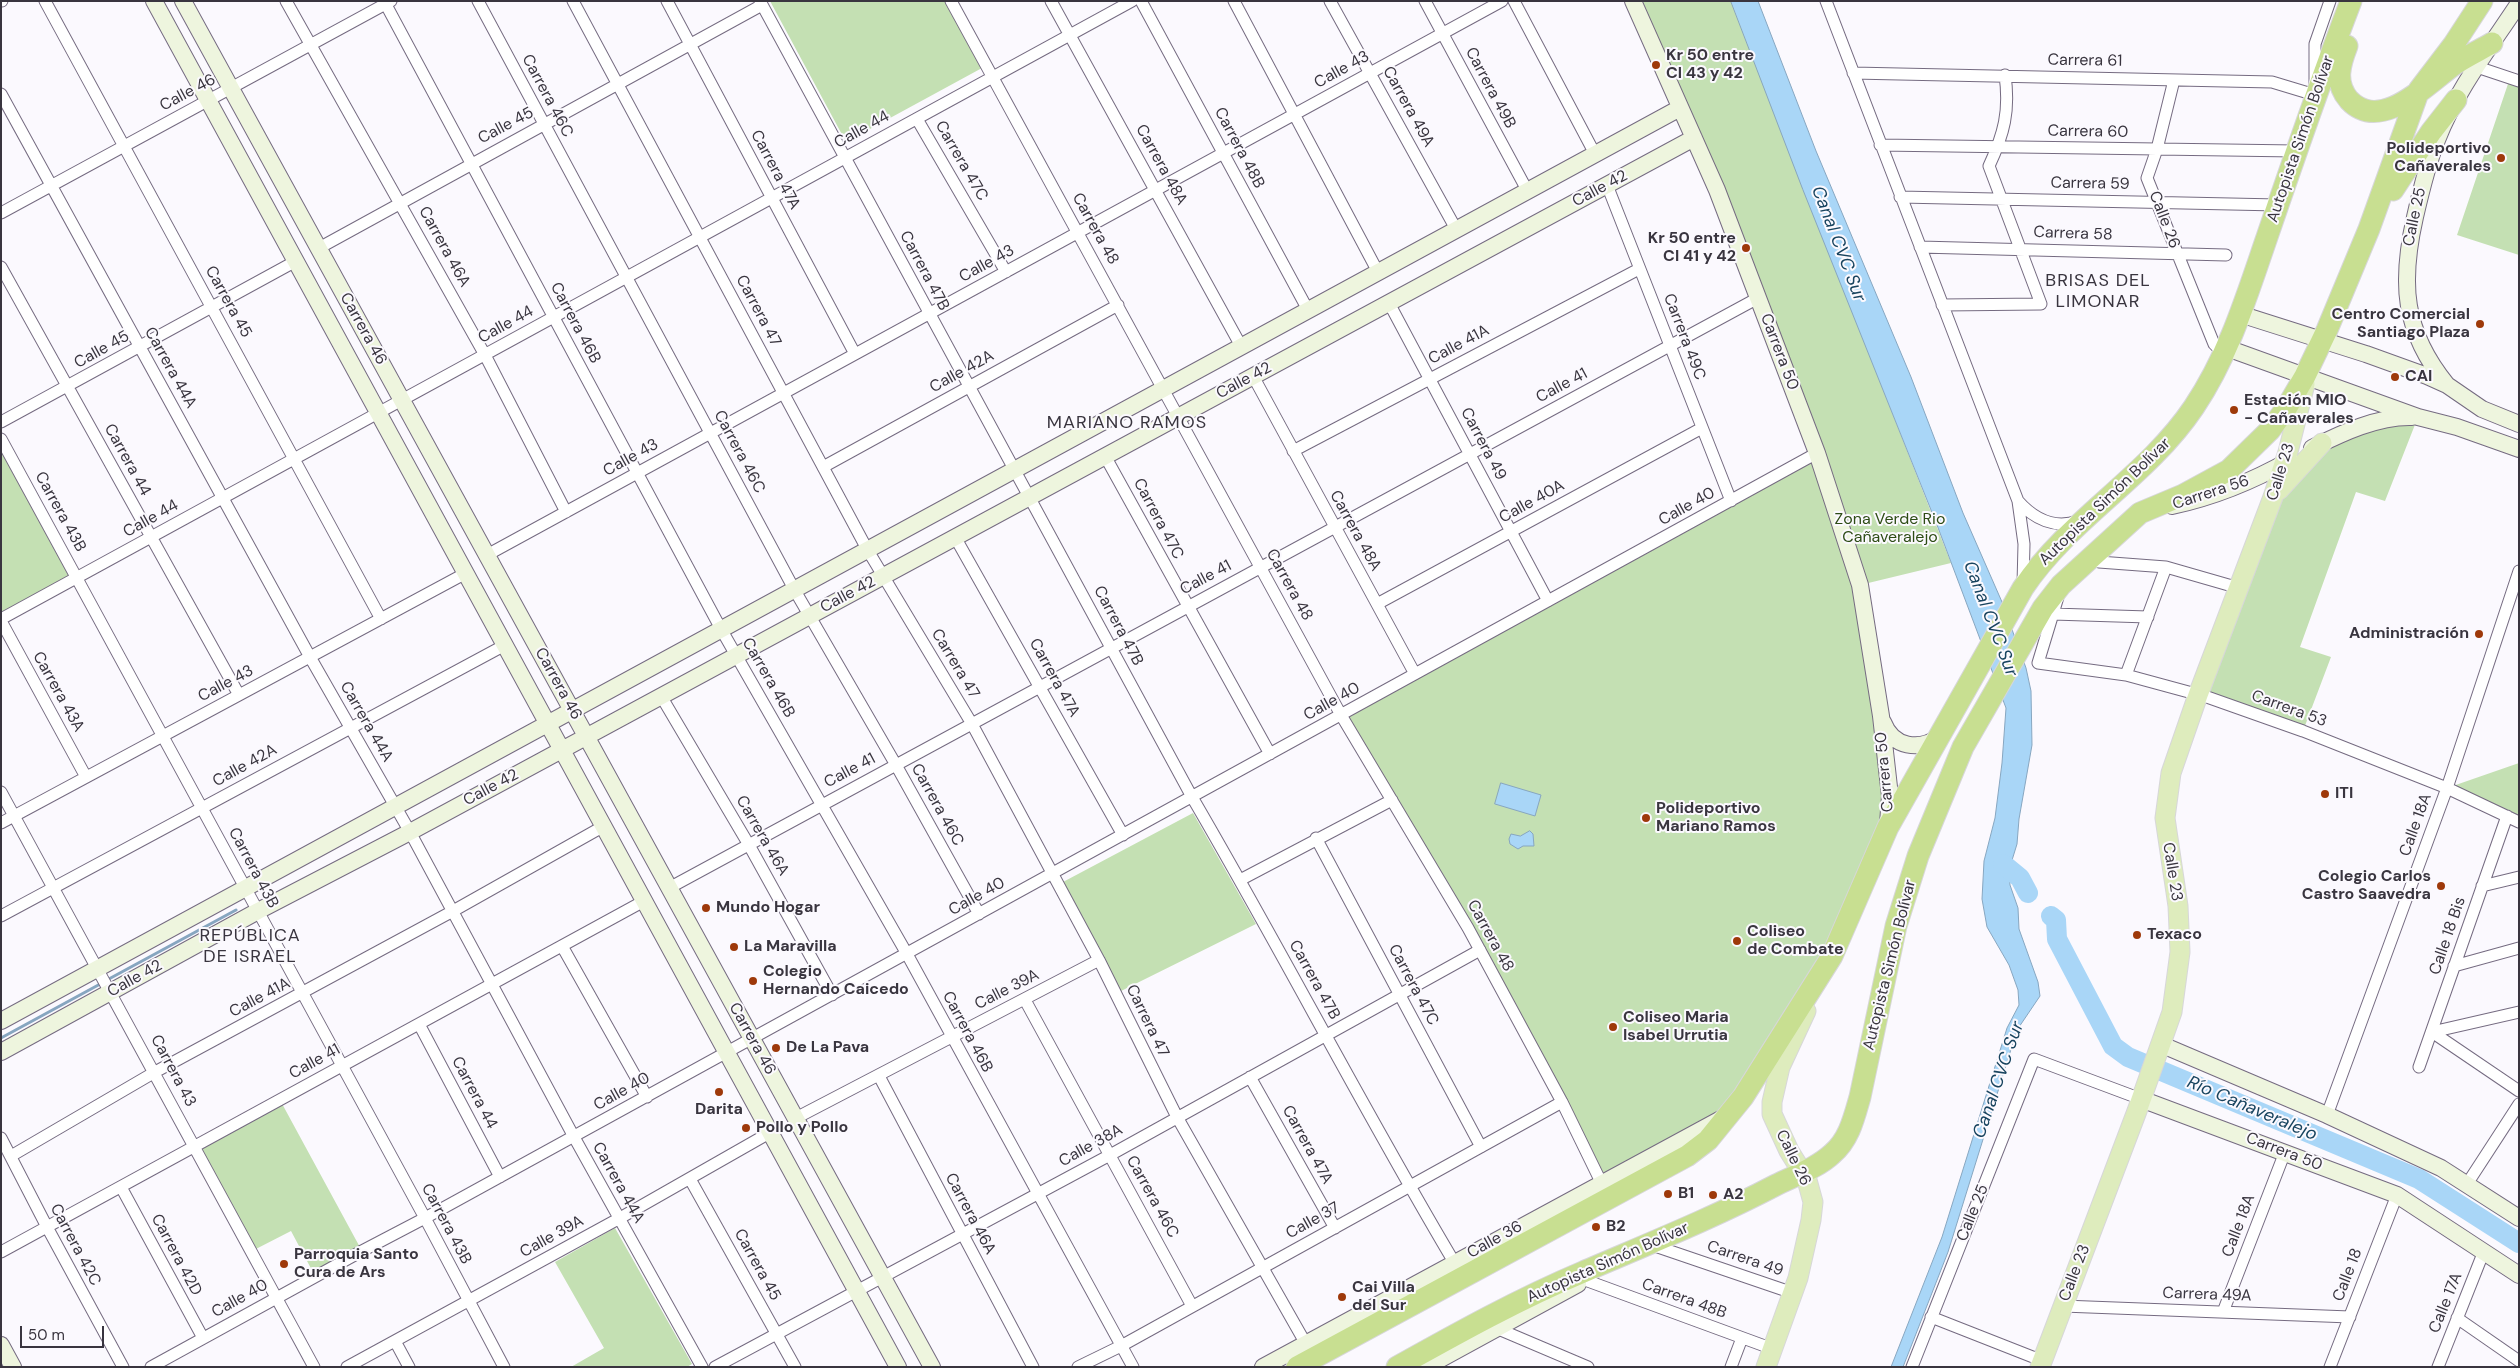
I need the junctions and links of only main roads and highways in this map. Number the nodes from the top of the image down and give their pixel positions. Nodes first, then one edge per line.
1 (2351, 1) edge
2 (2363, 1) edge
3 (2482, 1) edge
4 (2492, 43) road end
5 (2419, 90) junction
6 (2456, 100) road end
7 (2369, 228) junction
8 (2306, 376) junction
9 (2322, 443) road end
10 (2273, 497) junction
11 (1832, 956) junction
12 (1789, 1151) junction
13 (1825, 1159) junction
14 (1802, 1172) junction
15 (2041, 1364) edge
16 (1297, 1367) edge
17 (1397, 1367) edge
18 (1766, 1367) edge

1 - 11 highway, Autopista Simón Bolívar
2 - 5 highway
3 - 5 highway, Autopista Simón Bolívar
4 - 5 highway
5 - 7 highway, Autopista Simón Bolívar
6 - 7 highway
7 - 8 highway, Autopista Simón Bolívar
8 - 10 main road, Calle 23
8 - 13 highway, Autopista Simón Bolívar
9 - 10 main road
10 - 15 main road, Calle 23
11 - 12 main road, Calle 26
11 - 16 highway, Autopista Simón Bolívar
12 - 13 main road
12 - 14 main road, Calle 26
13 - 14 highway, Autopista Simón Bolívar
14 - 17 highway, Autopista Simón Bolívar
14 - 18 main road, Calle 26

